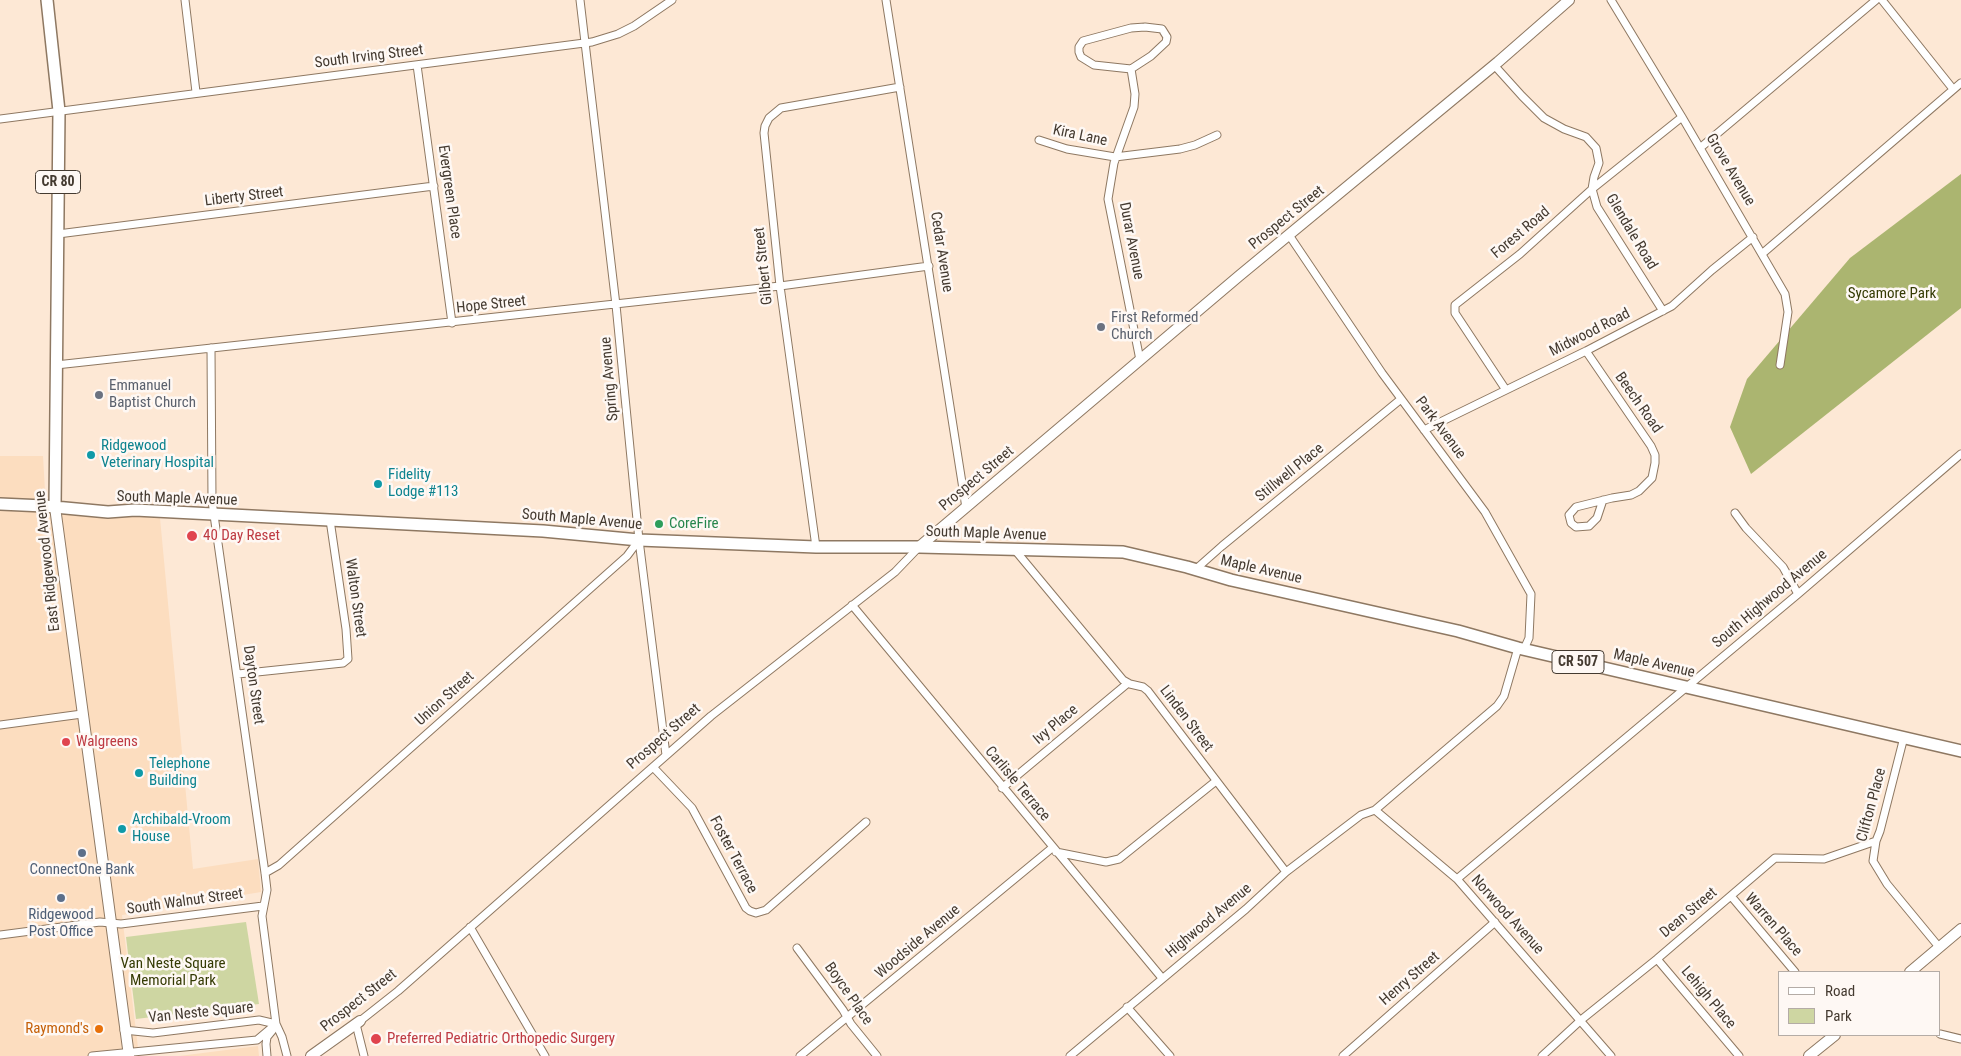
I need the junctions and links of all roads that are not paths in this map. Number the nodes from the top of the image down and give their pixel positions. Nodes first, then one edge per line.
1 (47, 0) edge
2 (185, 0) edge
3 (580, 0) edge
4 (672, 0) edge
5 (886, 0) edge
6 (1569, 0) edge
7 (1611, 0) edge
8 (1876, 0) edge
9 (1882, 0) edge
10 (585, 43) junction
11 (417, 65) junction
12 (1494, 65) junction
13 (1131, 69) junction
14 (1961, 84) edge
15 (900, 87) junction
16 (1953, 89) junction
17 (196, 92) junction
18 (59, 111) junction
19 (1682, 117) junction
20 (0, 119) edge
21 (1218, 136) dead end
22 (1039, 140) dead end
23 (1700, 148) junction
24 (1115, 157) junction
25 (434, 186) junction
26 (1592, 190) junction
27 (58, 234) junction
28 (1289, 235) junction
29 (1753, 237) junction
30 (1763, 253) junction
31 (929, 266) junction
32 (780, 286) junction
33 (616, 305) junction
34 (1662, 311) junction
35 (452, 323) junction
36 (211, 348) junction
37 (1586, 351) junction
38 (1140, 360) junction
39 (56, 365) junction
40 (1780, 365) dead end
41 (1506, 390) junction
42 (1401, 399) junction
43 (1424, 430) junction
44 (1961, 454) edge
45 (1603, 500) junction
46 (0, 504) edge
47 (55, 507) junction
48 (966, 508) junction
49 (1736, 513) dead end
50 (214, 514) junction
51 (330, 520) junction
52 (639, 540) junction
53 (816, 547) junction
54 (919, 547) junction
55 (1015, 550) junction
56 (1196, 570) junction
57 (1798, 594) junction
58 (852, 605) junction
59 (1521, 648) junction
60 (238, 674) junction
61 (1128, 683) junction
62 (1686, 688) junction
63 (82, 714) junction
64 (0, 725) edge
65 (1904, 737) junction
66 (1961, 751) edge
67 (666, 755) junction
68 (653, 767) junction
69 (1216, 782) junction
70 (1002, 788) junction
71 (1372, 811) junction
72 (866, 822) dead end
73 (1876, 841) junction
74 (1054, 850) junction
75 (1286, 872) junction
76 (265, 873) junction
77 (1457, 879) junction
78 (1731, 896) junction
79 (263, 906) junction
80 (1495, 922) junction
81 (110, 923) junction
82 (470, 927) junction
83 (1961, 929) edge
84 (0, 934) edge
85 (1939, 947) junction
86 (797, 948) dead end
87 (1657, 959) junction
88 (1794, 971) edge
89 (1911, 971) edge
90 (1162, 978) junction
91 (1127, 1007) junction
92 (847, 1018) junction
93 (1581, 1020) junction
94 (358, 1022) junction
95 (276, 1024) junction
96 (124, 1030) junction
97 (1941, 1034) edge
98 (1835, 1036) edge
99 (1961, 1039) edge
100 (128, 1054) edge
101 (92, 1056) edge
102 (267, 1056) edge
103 (287, 1056) edge
104 (311, 1056) edge
105 (364, 1056) edge
106 (545, 1056) edge
107 (800, 1056) edge
108 (877, 1056) edge
109 (1070, 1056) edge
110 (1170, 1056) edge
111 (1343, 1056) edge
112 (1542, 1056) edge
113 (1611, 1056) edge
114 (1739, 1056) edge
115 (1809, 1056) edge

1 - 18 main road, East Ridgewood Avenue / CR 80
2 - 17 street
3 - 10 street, Spring Avenue
4 - 10 street, South Irving Street
5 - 15 street, Cedar Avenue
6 - 12 main road, Prospect Street
7 - 19 street, Grove Avenue
8 - 23 street
9 - 16 street
10 - 11 street, South Irving Street
10 - 33 street, Spring Avenue
11 - 17 street, South Irving Street
11 - 25 street, Evergreen Place
12 - 26 street, Glendale Road
12 - 28 main road, Prospect Street
13 - 13 street
13 - 24 street, Durar Avenue
14 - 16 street
15 - 31 street, Cedar Avenue
15 - 32 street, Gilbert Street
16 - 30 street
17 - 18 street, South Irving Street
18 - 20 street, South Irving Street
18 - 27 main road, East Ridgewood Avenue / CR 80
19 - 23 street, Grove Avenue
19 - 26 street, Forest Road
21 - 24 street, Kira Lane
22 - 24 street, Kira Lane
23 - 29 street, Grove Avenue
24 - 38 street, Durar Avenue
25 - 27 street, Liberty Street
25 - 35 street, Evergreen Place
26 - 34 street, Glendale Road
26 - 41 street, Forest Road
27 - 39 main road, East Ridgewood Avenue / CR 80
28 - 38 main road, Prospect Street
28 - 42 street, Park Avenue
29 - 30 street, Grove Avenue
29 - 34 street, Midwood Road
30 - 40 street, Grove Avenue
31 - 32 street, Hope Street
31 - 48 street, Cedar Avenue
32 - 33 street, Hope Street
32 - 53 street, Gilbert Street
33 - 35 street, Hope Street
33 - 52 street, Spring Avenue
34 - 37 street, Midwood Road
35 - 36 street, Hope Street
36 - 39 street, Hope Street
36 - 50 street, Dayton Street
37 - 41 street, Midwood Road
37 - 45 street, Beech Road
38 - 48 main road, Prospect Street
39 - 47 main road, East Ridgewood Avenue / CR 80
41 - 43 street, Midwood Road
42 - 43 street, Park Avenue
42 - 56 street, Stillwell Place
43 - 59 street, Park Avenue
44 - 57 street, South Highwood Avenue
45 - 45 street, Beech Road
46 - 47 main road, CR 507
47 - 50 main road, South Maple Avenue / CR 507
47 - 63 main road, East Ridgewood Avenue
48 - 54 main road, Prospect Street
49 - 57 street
50 - 51 main road, South Maple Avenue / CR 507
50 - 60 street, Dayton Street
51 - 52 main road, South Maple Avenue / CR 507
51 - 60 street, Walton Street
52 - 53 main road, South Maple Avenue / CR 507
52 - 67 street, Spring Avenue
52 - 76 street, Union Street
53 - 54 main road, South Maple Avenue / CR 507
54 - 55 main road, South Maple Avenue / CR 507
54 - 58 street, Prospect Street
55 - 56 main road, South Maple Avenue / CR 507
55 - 61 street, Linden Street
56 - 59 main road, Maple Avenue / CR 507
57 - 62 street, South Highwood Avenue
58 - 67 street, Prospect Street
58 - 70 street, Carlisle Terrace
59 - 62 main road, Maple Avenue / CR 507
59 - 71 street, Highwood Avenue
60 - 76 street, Dayton Street
61 - 69 street, Linden Street
61 - 70 street, Ivy Place
62 - 65 main road, Maple Avenue / CR 507
62 - 77 street, South Highwood Avenue
63 - 64 street
63 - 81 main road, East Ridgewood Avenue
65 - 66 main road, Maple Avenue / CR 507
65 - 73 street, Clifton Place
67 - 68 street, Prospect Street
68 - 72 street, Foster Terrace
68 - 82 street, Prospect Street
69 - 74 street
69 - 75 street, Linden Street
70 - 74 street, Carlisle Terrace
71 - 75 street, Highwood Avenue
71 - 77 street, Norwood Avenue
73 - 78 street, Dean Street
73 - 85 street, Clifton Place
74 - 90 street, Carlisle Terrace
74 - 92 street, Woodside Avenue
75 - 90 street, Highwood Avenue
76 - 79 street, Dayton Street
77 - 80 street, Norwood Avenue
78 - 87 street, Dean Street
78 - 88 street, Warren Place
79 - 81 street, South Walnut Street
79 - 95 street, Dayton Street
80 - 93 street, Norwood Avenue
80 - 111 street, Henry Street
81 - 84 street, South Walnut Street
81 - 96 main road, East Ridgewood Avenue
82 - 94 street, Prospect Street
82 - 106 street
83 - 85 main road
85 - 89 main road
86 - 92 street, Boyce Place
87 - 93 street, Dean Street
87 - 114 street, Lehigh Place
90 - 91 street, Highwood Avenue
91 - 109 street, Highwood Avenue
91 - 110 street
92 - 107 street, Woodside Avenue
92 - 108 street, Boyce Place
93 - 112 street, Dean Street
93 - 113 street, Norwood Avenue
94 - 104 main road, Prospect Street
94 - 105 street
95 - 96 street, Van Neste Square
95 - 100 street, Van Neste Square
95 - 102 street
95 - 103 street, Dayton Street
96 - 100 main road, East Ridgewood Avenue
97 - 99 street
98 - 115 main road
100 - 101 street, Van Neste Square

